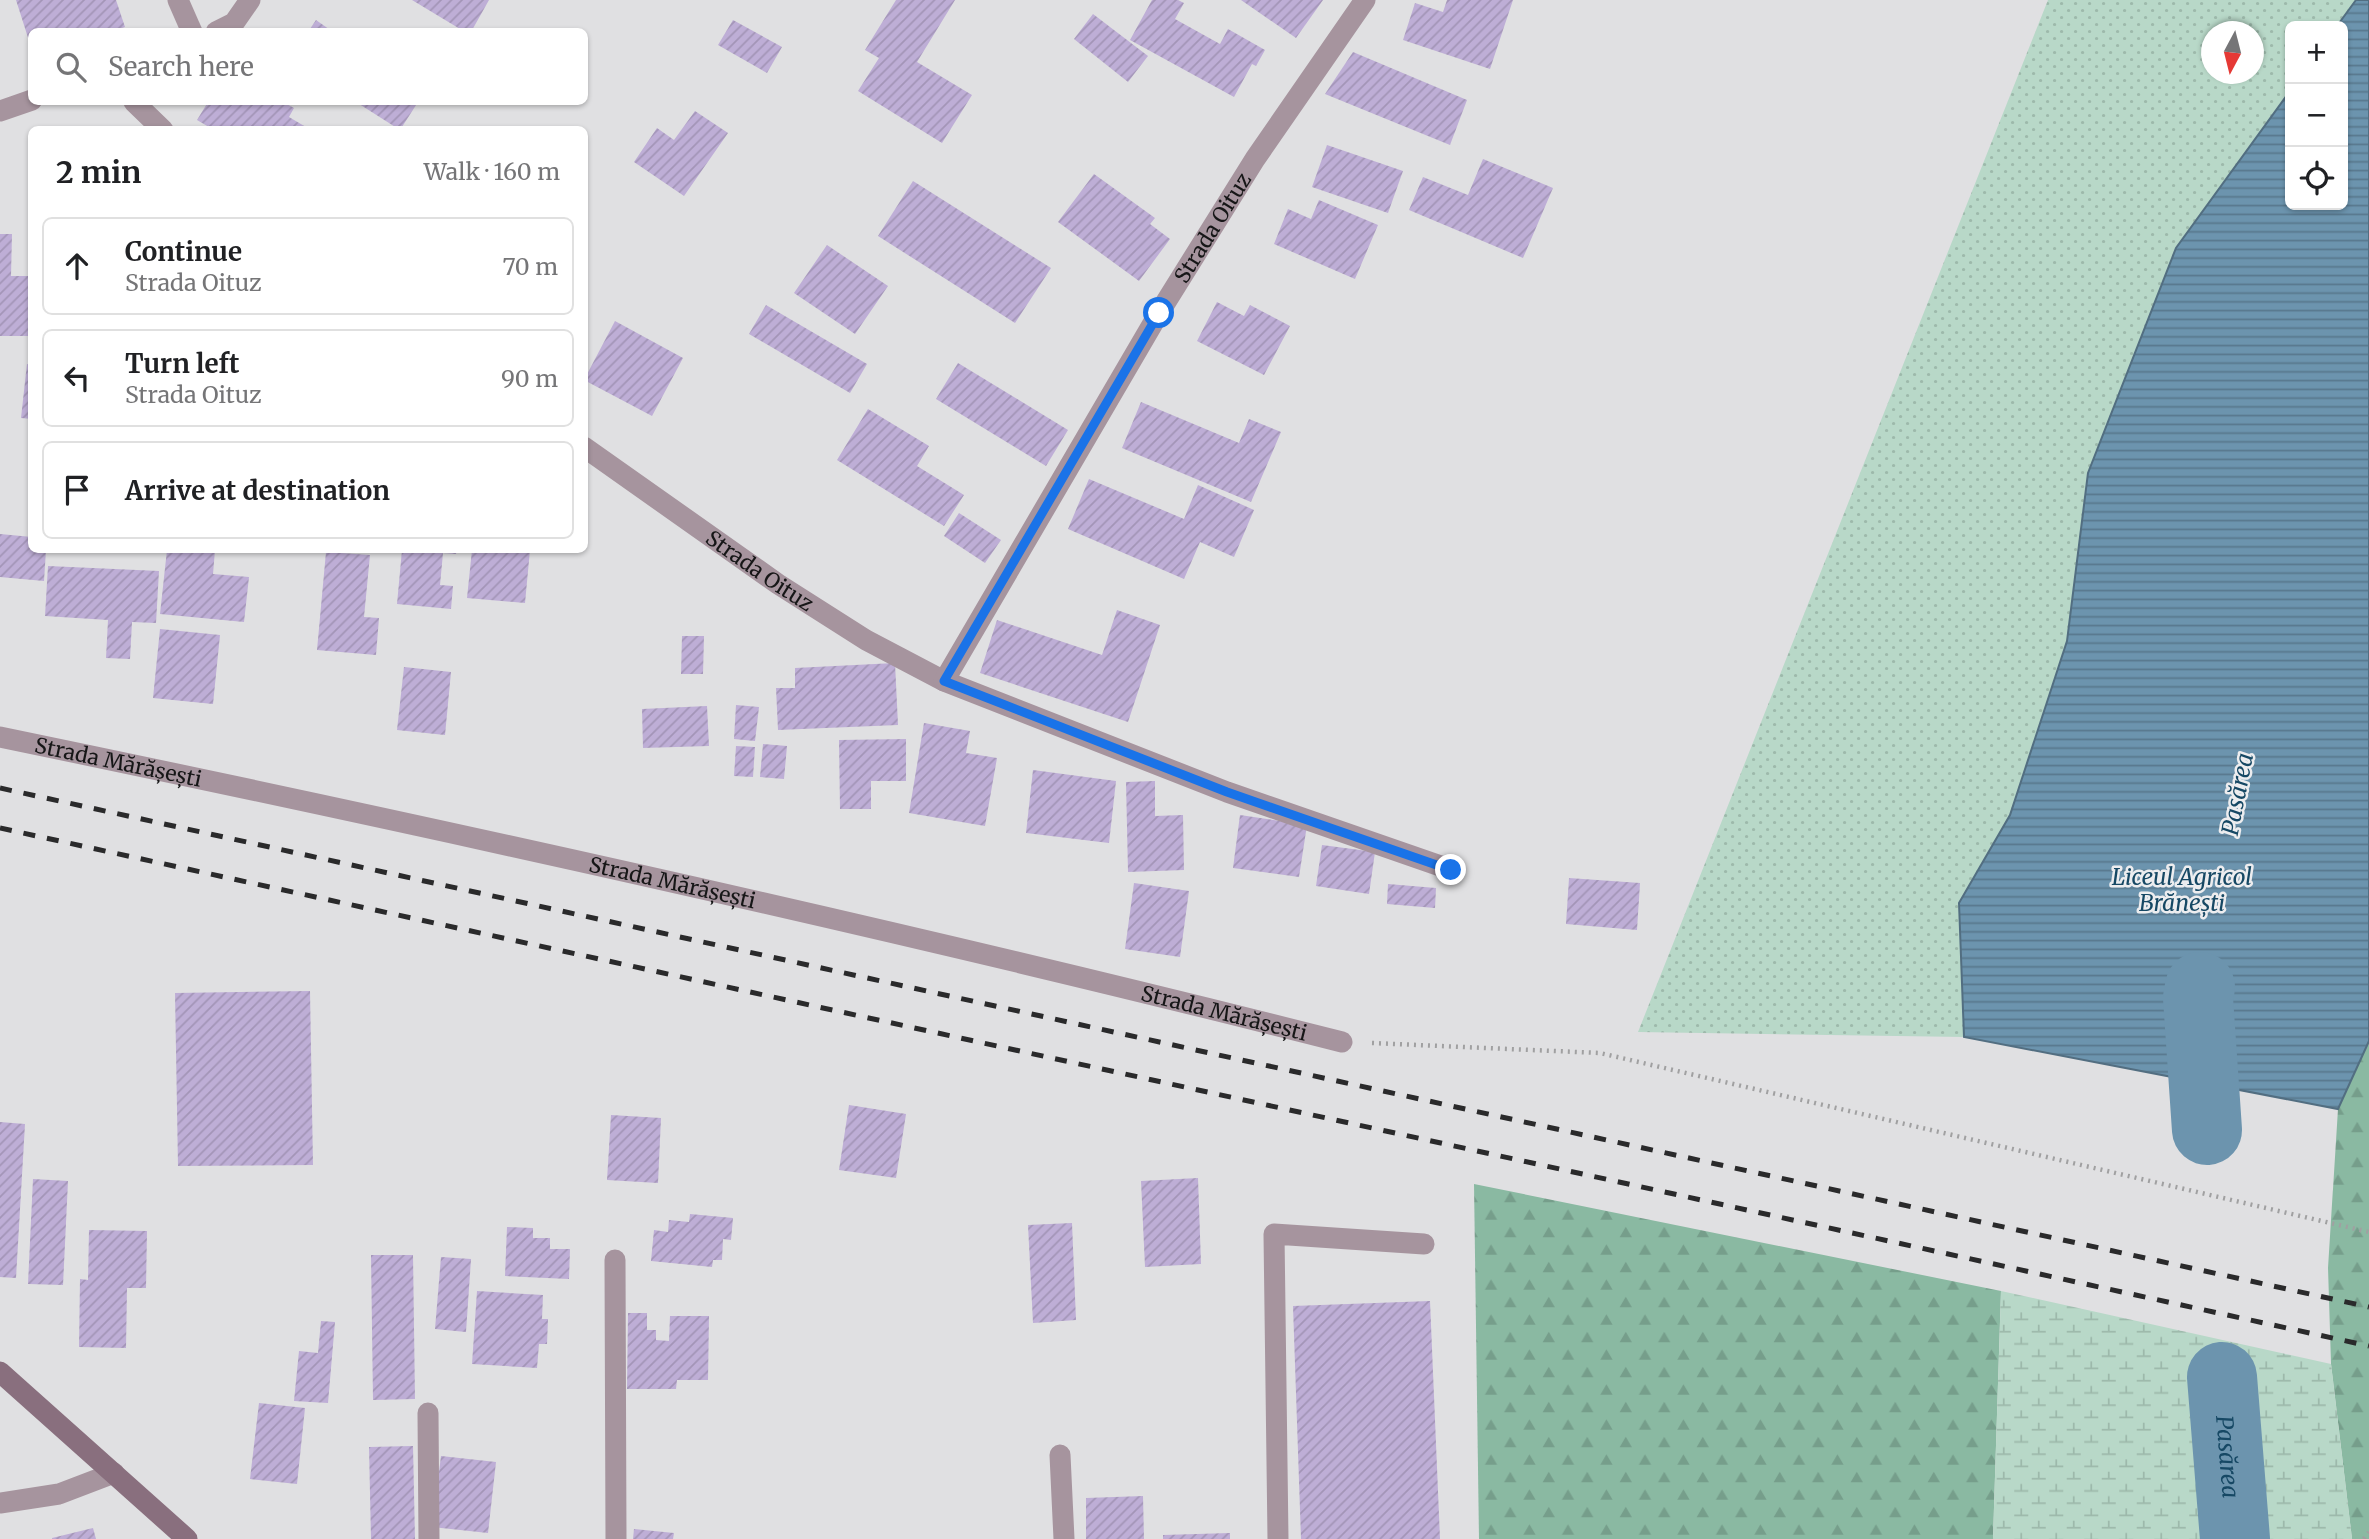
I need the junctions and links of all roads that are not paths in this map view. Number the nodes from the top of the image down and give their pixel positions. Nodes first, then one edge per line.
1 (178, 0) edge
2 (250, 0) edge
3 (1365, 0) edge
4 (190, 28) edge
5 (224, 28) edge
6 (28, 101) edge
7 (137, 105) edge
8 (0, 111) edge
9 (159, 126) edge
10 (588, 450) edge
11 (944, 681) junction
12 (0, 737) edge
13 (1451, 870) dead end
14 (1342, 1042) road end
15 (1424, 1244) dead end
16 (615, 1260) dead end
17 (0, 1372) edge
18 (428, 1413) dead end
19 (1060, 1455) dead end
20 (114, 1474) junction
21 (0, 1503) edge
22 (187, 1539) edge
23 (429, 1539) edge
24 (616, 1539) edge
25 (1063, 1539) edge
26 (1278, 1539) edge

1 - 4 street
2 - 5 street
3 - 11 street, Strada Oituz
6 - 8 street
7 - 9 street
10 - 11 street, Strada Oituz
11 - 13 street, Strada Oituz
12 - 14 street, Strada Mărășești
15 - 26 street
16 - 24 street
17 - 20 main road
18 - 23 street
19 - 25 street
20 - 21 street
20 - 22 main road

